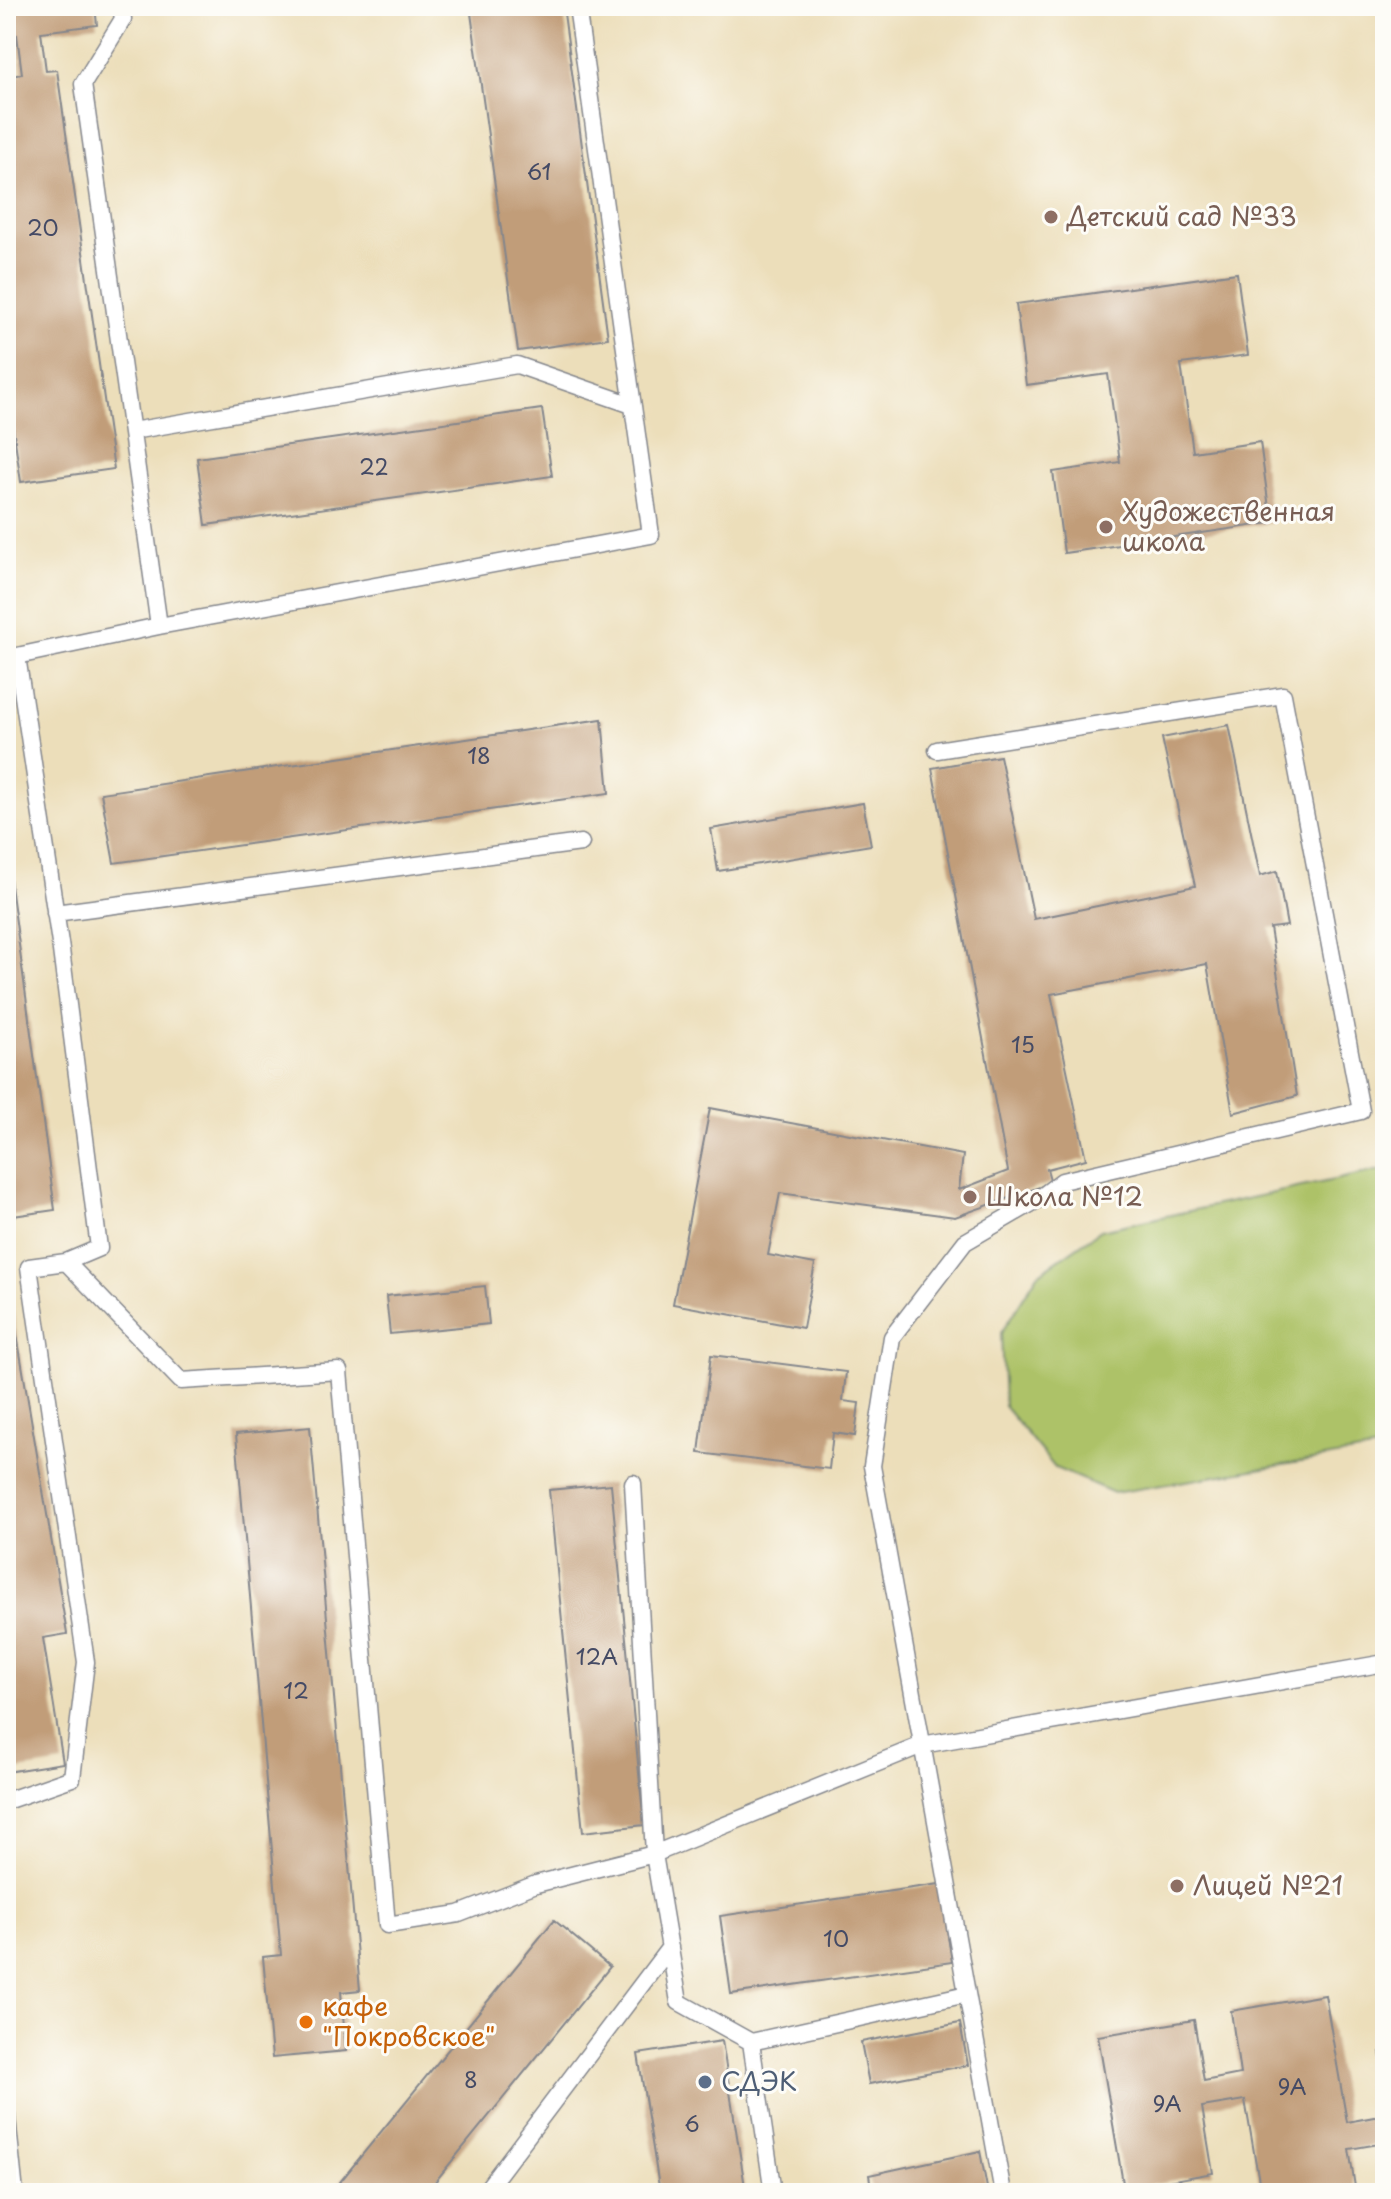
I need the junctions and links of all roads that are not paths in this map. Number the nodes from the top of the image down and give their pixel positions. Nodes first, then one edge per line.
1 (121, 6) edge
2 (577, 6) edge
3 (632, 405) junction
4 (132, 431) junction
5 (159, 626) junction
6 (11, 657) edge
7 (937, 750) dead end
8 (581, 843) dead end
9 (55, 913) junction
10 (66, 1262) junction
11 (633, 1483) dead end
12 (1385, 1663) edge
13 (922, 1745) junction
14 (6, 1801) edge
15 (654, 1854) junction
16 (670, 1947) junction
17 (967, 1994) junction
18 (751, 2042) junction
19 (6, 2108) edge
20 (15, 2193) edge
21 (484, 2193) edge
22 (773, 2193) edge
23 (1003, 2193) edge

1 - 4 lane
2 - 3 lane
3 - 4 lane
3 - 5 lane
4 - 5 lane
5 - 6 lane
6 - 9 lane
7 - 13 lane
8 - 9 lane
9 - 10 lane
10 - 14 lane
10 - 15 lane
11 - 15 lane
12 - 13 lane
13 - 15 lane
13 - 17 lane
15 - 16 lane
16 - 18 lane
16 - 21 lane
17 - 18 lane
17 - 23 lane
18 - 22 lane
19 - 20 lane

